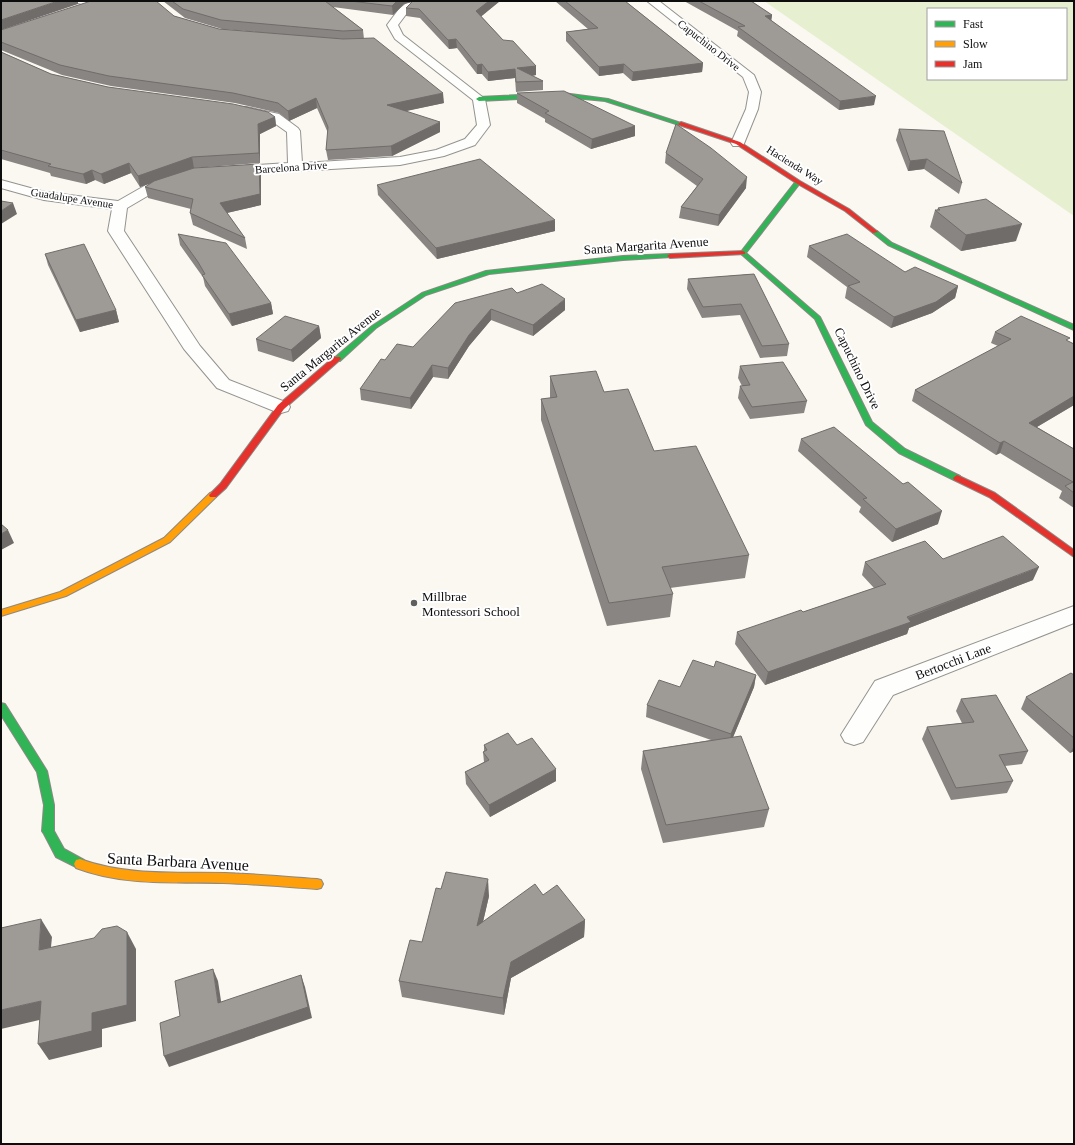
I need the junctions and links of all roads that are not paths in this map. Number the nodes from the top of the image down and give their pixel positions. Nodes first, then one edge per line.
1 (416, 1) edge
2 (652, 1) edge
3 (129, 4) edge
4 (85, 5) edge
5 (479, 99) junction
6 (234, 108) edge
7 (738, 142) junction
8 (295, 166) junction
9 (217, 172) edge
10 (187, 176) edge
11 (798, 182) junction
12 (1, 184) edge
13 (120, 206) junction
14 (743, 253) junction
15 (1074, 328) edge
16 (281, 406) junction
17 (1074, 554) edge
18 (1, 613) edge
19 (1074, 614) edge
20 (1, 707) edge
21 (854, 735) dead end
22 (317, 884) dead end

1 - 5 street
2 - 7 street, Capuchino Drive
3 - 4 street
5 - 7 street, Hacienda Way
5 - 8 street, Barcelona Drive
6 - 8 street
7 - 11 street, Hacienda Way
8 - 9 street, Barcelona Drive
10 - 13 street
11 - 14 street
11 - 15 street, Hacienda Way
12 - 13 street, Guadalupe Avenue
13 - 16 street
14 - 16 street, Santa Margarita Avenue
14 - 17 street, Capuchino Drive
16 - 18 street, Santa Margarita Avenue
19 - 21 street, Bertocchi Lane
20 - 22 street, Santa Barbara Avenue

